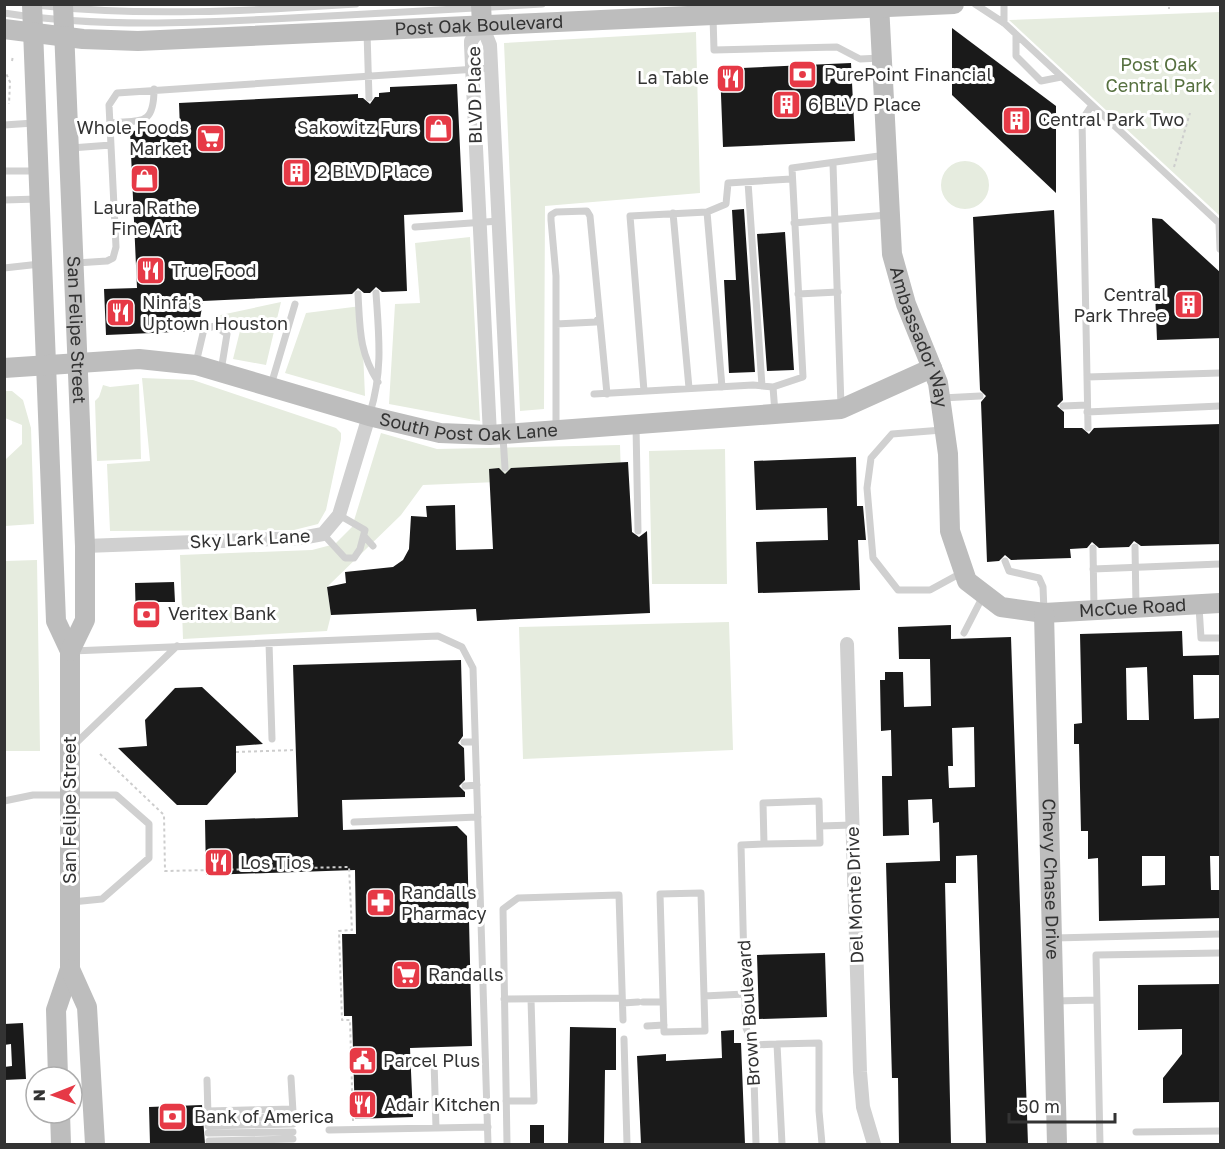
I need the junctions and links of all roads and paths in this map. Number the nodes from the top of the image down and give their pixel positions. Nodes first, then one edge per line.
1 (356, 4) edge
2 (542, 4) edge
3 (954, 4) edge
4 (975, 4) edge
5 (1004, 4) edge
6 (879, 6) edge
7 (482, 12) edge
8 (4, 13) edge
9 (31, 13) edge
10 (712, 15) junction
11 (64, 17) edge
12 (1004, 23) junction
13 (4, 29) edge
14 (366, 30) junction
15 (1016, 35) junction
16 (13, 56) dead end
17 (882, 58) junction
18 (18, 60) dead end
19 (492, 68) junction
20 (4, 69) edge
21 (472, 69) junction
22 (368, 75) junction
23 (1061, 77) junction
24 (154, 88) junction
25 (369, 98) dead end
26 (9, 104) dead end
27 (1092, 105) junction
28 (1190, 113) dead end
29 (37, 123) junction
30 (110, 123) junction
31 (4, 125) edge
32 (111, 145) junction
33 (69, 148) junction
34 (886, 156) junction
35 (833, 164) junction
36 (4, 171) edge
37 (39, 171) junction
38 (1171, 178) junction
39 (791, 179) junction
40 (748, 182) junction
41 (40, 199) junction
42 (4, 200) edge
43 (707, 212) junction
44 (673, 213) junction
45 (890, 215) junction
46 (837, 220) junction
47 (499, 221) junction
48 (480, 223) junction
49 (794, 224) junction
50 (1220, 224) edge
51 (415, 227) dead end
52 (1221, 249) edge
53 (74, 263) junction
54 (43, 264) junction
55 (4, 268) edge
56 (838, 292) junction
57 (376, 293) dead end
58 (358, 294) dead end
59 (798, 294) junction
60 (295, 304) dead end
61 (598, 319) junction
62 (556, 324) junction
63 (78, 363) junction
64 (47, 365) junction
65 (196, 365) junction
66 (4, 368) edge
67 (932, 368) junction
68 (221, 371) junction
69 (1221, 373) edge
70 (1087, 377) junction
71 (378, 382) junction
72 (271, 386) junction
73 (762, 386) junction
74 (722, 387) junction
75 (773, 387) junction
76 (689, 388) junction
77 (644, 391) junction
78 (594, 394) dead end
79 (608, 394) junction
80 (980, 396) dead end
81 (940, 398) junction
82 (1063, 406) dead end
83 (1221, 406) edge
84 (841, 409) junction
85 (1087, 409) junction
86 (775, 415) junction
87 (369, 416) junction
88 (636, 426) junction
89 (1088, 428) dead end
90 (944, 430) junction
91 (555, 432) junction
92 (501, 434) junction
93 (505, 468) dead end
94 (339, 515) junction
95 (638, 531) dead end
96 (323, 534) junction
97 (364, 537) junction
98 (85, 546) junction
99 (373, 546) dead end
100 (1135, 546) dead end
101 (1093, 548) dead end
102 (1005, 561) dead end
103 (1221, 564) edge
104 (1135, 567) junction
105 (1093, 569) junction
106 (964, 571) junction
107 (983, 596) junction
108 (1221, 603) edge
109 (1199, 604) junction
110 (1137, 608) junction
111 (1094, 610) junction
112 (1044, 613) junction
113 (964, 633) dead end
114 (1221, 638) edge
115 (269, 643) junction
116 (848, 644) dead end
117 (177, 646) junction
118 (70, 651) junction
119 (272, 739) dead end
120 (464, 742) dead end
121 (475, 742) junction
122 (70, 749) junction
123 (296, 750) dead end
124 (236, 752) dead end
125 (477, 785) junction
126 (465, 786) dead end
127 (70, 796) junction
128 (4, 801) edge
129 (478, 817) junction
130 (354, 822) dead end
131 (853, 825) junction
132 (820, 826) junction
133 (764, 844) junction
134 (165, 871) dead end
135 (70, 902) junction
136 (1221, 934) edge
137 (1052, 938) junction
138 (1221, 954) edge
139 (70, 969) junction
140 (745, 994) junction
141 (704, 996) junction
142 (504, 999) junction
143 (531, 999) junction
144 (1097, 1000) junction
145 (622, 1001) junction
146 (1053, 1001) junction
147 (663, 1002) junction
148 (623, 1020) dead end
149 (647, 1026) dead end
150 (664, 1026) junction
151 (624, 1039) dead end
152 (777, 1044) junction
153 (753, 1045) junction
154 (434, 1060) dead end
155 (58, 1065) edge
156 (291, 1078) dead end
157 (207, 1080) dead end
158 (506, 1101) junction
159 (60, 1125) edge
160 (488, 1127) junction
161 (293, 1128) edge
162 (436, 1128) junction
163 (208, 1129) edge
164 (329, 1130) dead end
165 (354, 1130) junction
166 (1221, 1131) edge
167 (1136, 1132) dead end
168 (61, 1144) edge
169 (95, 1144) edge
170 (488, 1144) edge
171 (507, 1144) edge
172 (627, 1144) edge
173 (756, 1144) edge
174 (782, 1144) edge
175 (822, 1144) edge
176 (874, 1144) edge
177 (1057, 1144) edge
178 (1100, 1144) edge

1 - 11 lane
2 - 7 lane
3 - 6 main road, Post Oak Boulevard
4 - 12 lane
5 - 12 lane
6 - 10 main road, Post Oak Boulevard
6 - 17 main road, Ambassador Way
7 - 10 main road, Post Oak Boulevard
7 - 11 lane
7 - 14 main road, Post Oak Boulevard
7 - 19 street, BLVD Place
7 - 21 street, BLVD Place
8 - 9 lane
9 - 11 main road, Post Oak Boulevard
9 - 11 lane
9 - 13 main road, Post Oak Boulevard
9 - 29 main road, San Felipe Street
10 - 17 lane
11 - 14 main road, Post Oak Boulevard
11 - 33 main road, San Felipe Street
12 - 15 lane
14 - 22 lane
15 - 23 lane
15 - 23 lane
16 - 18 path
17 - 34 main road, Ambassador Way
19 - 21 lane
19 - 47 street, BLVD Place
20 - 26 path
21 - 22 lane
21 - 48 street, BLVD Place
22 - 24 lane
22 - 25 lane
23 - 27 lane
24 - 30 lane
24 - 30 lane
27 - 38 lane
27 - 70 lane
28 - 38 path
29 - 31 lane
29 - 37 main road, San Felipe Street
30 - 32 lane
32 - 33 lane
32 - 53 lane
33 - 53 main road, San Felipe Street
34 - 35 lane
34 - 45 main road, Ambassador Way
35 - 39 lane
35 - 46 lane
36 - 37 lane
37 - 41 main road, San Felipe Street
38 - 50 lane
39 - 40 lane
39 - 49 lane
40 - 43 lane
40 - 73 lane
41 - 42 lane
41 - 54 main road, San Felipe Street
43 - 44 lane
43 - 74 lane
44 - 76 lane
44 - 77 lane
45 - 46 lane
45 - 67 main road, Ambassador Way
46 - 49 lane
46 - 56 lane
47 - 48 lane
47 - 92 street, BLVD Place
48 - 51 lane
48 - 92 street, BLVD Place
49 - 59 lane
50 - 52 lane
53 - 63 main road, San Felipe Street
54 - 55 lane
54 - 64 main road, San Felipe Street
56 - 59 lane
56 - 84 lane
57 - 71 lane
58 - 71 lane
59 - 75 lane
60 - 72 lane
61 - 62 lane
61 - 62 lane
61 - 79 lane
62 - 91 lane
63 - 64 main road, South Post Oak Lane
63 - 65 main road, South Post Oak Lane
63 - 98 main road, San Felipe Street
64 - 66 main road, South Post Oak Lane
64 - 118 main road, San Felipe Street
65 - 68 main road, South Post Oak Lane
65 - 68 lane
67 - 81 main road, Ambassador Way
67 - 84 main road, South Post Oak Lane
68 - 72 main road, South Post Oak Lane
69 - 70 lane
70 - 85 lane
71 - 87 lane
72 - 87 main road, South Post Oak Lane
73 - 74 lane
73 - 75 lane
74 - 76 lane
75 - 86 lane
76 - 77 lane
77 - 79 lane
78 - 79 lane
80 - 81 lane
81 - 90 main road, Ambassador Way
82 - 85 lane
83 - 85 lane
84 - 86 main road, South Post Oak Lane
85 - 89 lane
86 - 88 main road, South Post Oak Lane
87 - 92 main road, South Post Oak Lane
87 - 94 street, Sky Lark Lane
88 - 91 main road, South Post Oak Lane
88 - 95 lane
90 - 106 main road, Ambassador Way
90 - 106 lane
91 - 92 main road, South Post Oak Lane
92 - 93 lane
94 - 96 street, Sky Lark Lane
94 - 97 lane
96 - 97 lane
96 - 98 street, Sky Lark Lane
97 - 99 lane
98 - 118 main road, San Felipe Street
100 - 104 lane
101 - 105 lane
102 - 112 lane
103 - 104 lane
104 - 105 lane
104 - 110 lane
105 - 111 lane
106 - 107 main road, Ambassador Way
107 - 112 main road, Ambassador Way
107 - 113 lane
108 - 109 main road, McCue Road
109 - 110 main road, McCue Road
109 - 114 lane
110 - 111 main road, McCue Road
111 - 112 main road, McCue Road
112 - 137 main road, Chevy Chase Drive
115 - 117 lane
115 - 119 lane
115 - 121 lane
116 - 131 street, Del Monte Drive
117 - 118 lane
117 - 122 lane
118 - 122 main road, San Felipe Street
120 - 121 lane
121 - 125 lane
122 - 127 main road, San Felipe Street
123 - 124 path
125 - 126 lane
125 - 129 lane
127 - 128 lane
127 - 135 main road, San Felipe Street
127 - 135 lane
129 - 130 lane
129 - 160 lane
131 - 132 lane
131 - 176 street, Del Monte Drive
132 - 133 lane
132 - 133 lane
133 - 140 lane, Brown Boulevard
134 - 165 path
135 - 139 main road, San Felipe Street
136 - 137 lane
137 - 146 main road, Chevy Chase Drive
138 - 144 lane
139 - 155 main road, San Felipe Street
139 - 169 main road, San Felipe Street
140 - 141 lane
140 - 153 lane, Brown Boulevard
141 - 147 lane
141 - 150 lane
142 - 143 lane
142 - 145 lane
142 - 158 lane
143 - 145 lane
143 - 158 lane
144 - 146 lane
144 - 178 lane
145 - 147 lane
145 - 148 lane
146 - 177 main road, Chevy Chase Drive
147 - 150 lane
149 - 150 lane
151 - 172 lane
152 - 153 lane
152 - 174 lane
152 - 175 lane
153 - 173 lane, Brown Boulevard
154 - 162 lane
156 - 161 lane
157 - 163 lane
158 - 171 lane
159 - 168 main road
160 - 162 lane
160 - 170 lane
161 - 163 lane
161 - 163 lane
161 - 163 lane
162 - 165 lane
164 - 165 lane
166 - 167 lane

